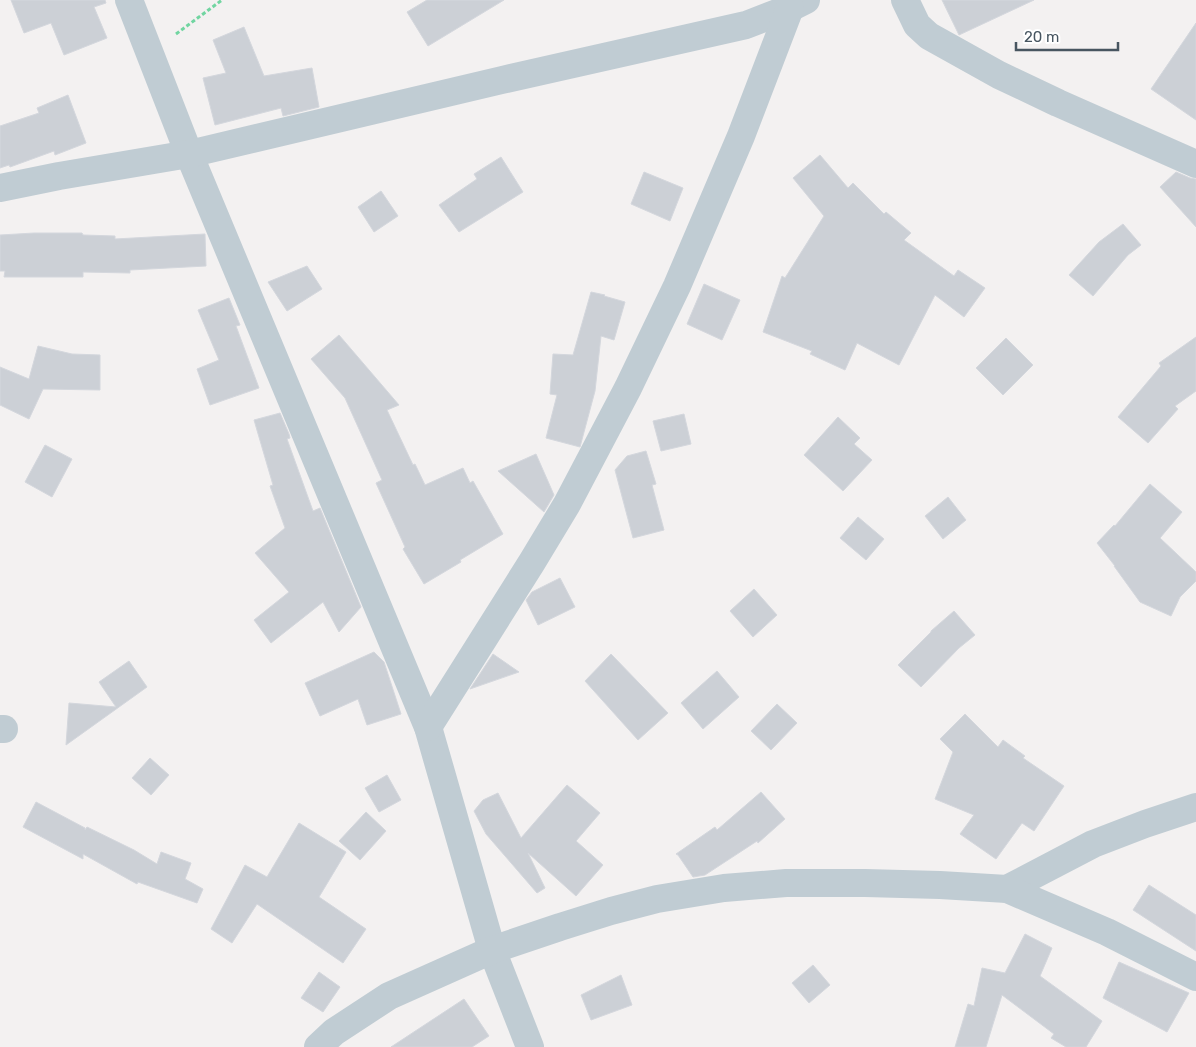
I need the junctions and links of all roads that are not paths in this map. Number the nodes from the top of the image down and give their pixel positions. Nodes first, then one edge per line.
1 (129, 0) edge
2 (905, 0) edge
3 (798, 4) edge
4 (189, 154) junction
5 (1196, 164) edge
6 (0, 188) edge
7 (428, 727) junction
8 (1196, 807) edge
9 (1007, 889) junction
10 (492, 950) junction
11 (1196, 977) edge
12 (318, 1047) edge
13 (530, 1047) edge

1 - 4 street
2 - 5 street
3 - 4 street
3 - 7 street
4 - 6 street
4 - 7 street
7 - 10 street
8 - 9 street
9 - 10 street
9 - 11 street
10 - 12 street
10 - 13 street

